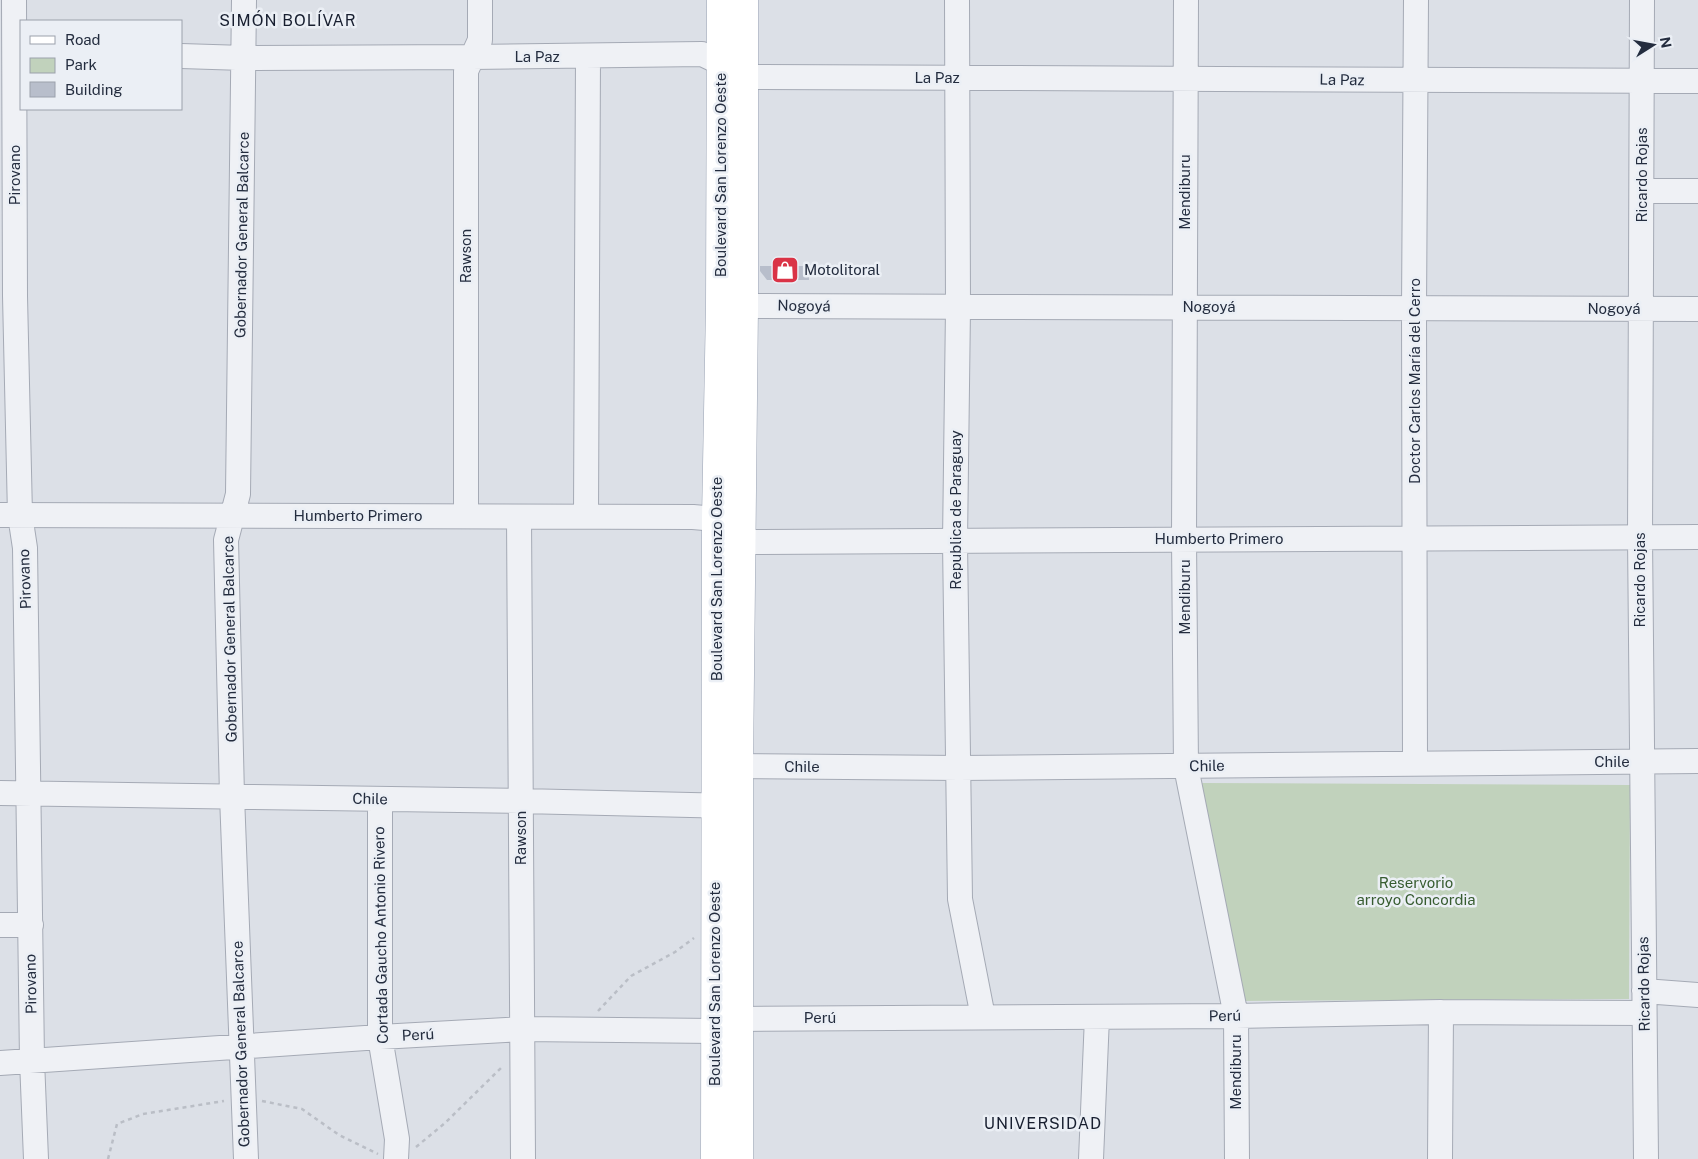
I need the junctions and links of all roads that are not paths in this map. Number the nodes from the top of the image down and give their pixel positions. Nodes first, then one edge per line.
1 (14, 0) edge
2 (244, 0) edge
3 (480, 0) edge
4 (721, 0) edge
5 (744, 0) edge
6 (956, 0) edge
7 (1186, 0) edge
8 (1416, 0) edge
9 (1642, 0) edge
10 (12, 52) edge
11 (182, 56) edge
12 (588, 56) junction
13 (472, 57) junction
14 (244, 58) junction
15 (733, 68) junction
16 (957, 78) junction
17 (1186, 78) junction
18 (1642, 80) junction
19 (1416, 81) junction
20 (1698, 81) edge
21 (1642, 191) junction
22 (1698, 192) edge
23 (8, 296) edge
24 (732, 306) junction
25 (1185, 307) junction
26 (958, 308) junction
27 (1414, 309) junction
28 (1642, 309) junction
29 (1698, 309) edge
30 (10, 516) edge
31 (466, 516) junction
32 (586, 516) junction
33 (232, 517) junction
34 (519, 517) junction
35 (716, 519) junction
36 (741, 536) junction
37 (1640, 537) junction
38 (1698, 537) edge
39 (1414, 538) junction
40 (1184, 539) junction
41 (956, 542) junction
42 (1698, 761) edge
43 (1642, 762) junction
44 (1415, 763) junction
45 (728, 767) junction
46 (1186, 767) junction
47 (958, 768) junction
48 (0, 793) edge
49 (29, 793) junction
50 (232, 796) junction
51 (380, 799) junction
52 (521, 801) junction
53 (727, 806) junction
54 (0, 925) edge
55 (30, 925) junction
56 (1698, 995) edge
57 (1644, 1002) junction
58 (1441, 1012) junction
59 (1236, 1016) junction
60 (983, 1017) junction
61 (1097, 1017) junction
62 (739, 1019) junction
63 (522, 1029) junction
64 (714, 1031) junction
65 (380, 1037) junction
66 (242, 1046) junction
67 (32, 1060) junction
68 (0, 1063) edge
69 (36, 1159) edge
70 (246, 1159) edge
71 (396, 1159) edge
72 (523, 1159) edge
73 (715, 1159) edge
74 (739, 1159) edge
75 (1091, 1159) edge
76 (1237, 1159) edge
77 (1440, 1159) edge
78 (1646, 1159) edge

1 - 10 street, Pirovano
2 - 14 street, Gobernador General Balcarce
3 - 13 street, Rawson
4 - 15 main road, Boulevard San Lorenzo Oeste
5 - 15 main road, Boulevard San Lorenzo Oeste
6 - 16 street, Republica de Paraguay
7 - 17 street, Mendiburu
8 - 19 street, Doctor Carlos María del Cerro
9 - 18 street, Ricardo Rojas
10 - 23 street, Pirovano
11 - 14 street, La Paz
12 - 13 street, La Paz
12 - 15 street, La Paz
12 - 32 street
13 - 14 street, La Paz
13 - 31 street, Rawson
14 - 33 street, Gobernador General Balcarce
15 - 16 street, La Paz
15 - 24 main road, Boulevard San Lorenzo Oeste
16 - 17 street, La Paz
16 - 26 street, Republica de Paraguay
17 - 19 street, La Paz
17 - 25 street, Mendiburu
18 - 19 street, La Paz
18 - 20 street, La Paz
18 - 21 street, Ricardo Rojas
19 - 27 street, Doctor Carlos María del Cerro
21 - 22 street
21 - 28 street, Ricardo Rojas
23 - 30 street, Pirovano
24 - 26 street, Nogoyá
24 - 35 main road, Boulevard San Lorenzo Oeste
24 - 36 main road, Boulevard San Lorenzo Oeste
25 - 26 street, Nogoyá
25 - 27 street, Nogoyá
25 - 40 street, Mendiburu
26 - 41 street, Republica de Paraguay
27 - 28 street, Nogoyá
27 - 39 street, Doctor Carlos María del Cerro
28 - 29 street, Nogoyá
28 - 37 street, Ricardo Rojas
30 - 33 street, Humberto Primero
30 - 49 street, Pirovano
31 - 33 street, Humberto Primero
31 - 34 street, Humberto Primero
32 - 34 street, Humberto Primero
32 - 35 street, Humberto Primero
33 - 50 street, Gobernador General Balcarce
34 - 52 street, Rawson
35 - 36 street, Humberto Primero
35 - 45 main road, Boulevard San Lorenzo Oeste
36 - 41 street, Humberto Primero
36 - 45 main road, Boulevard San Lorenzo Oeste
37 - 38 street, Humberto Primero
37 - 39 street, Humberto Primero
37 - 43 street, Ricardo Rojas
39 - 40 street, Humberto Primero
39 - 44 street, Doctor Carlos María del Cerro
40 - 41 street, Humberto Primero
40 - 46 street, Mendiburu
41 - 47 street, Republica de Paraguay
42 - 43 street, Chile
43 - 44 street, Chile
43 - 57 street, Ricardo Rojas
44 - 46 street, Chile
45 - 47 street, Chile
45 - 53 main road, Boulevard San Lorenzo Oeste
46 - 47 street, Chile
46 - 59 street, Mendiburu
47 - 60 street, Republica de Paraguay
48 - 49 street, Chile
49 - 50 street, Chile
49 - 55 street, Pirovano
50 - 51 street, Chile
50 - 66 street, Gobernador General Balcarce
51 - 52 street, Chile
51 - 65 street, Cortada Gaucho Antonio Rivero
52 - 53 street, Chile
52 - 63 street, Rawson
53 - 62 main road, Boulevard San Lorenzo Oeste
53 - 64 main road, Boulevard San Lorenzo Oeste
54 - 55 street
55 - 67 street, Pirovano
56 - 57 street, Perú
57 - 58 street, Perú
57 - 78 street, Ricardo Rojas
58 - 59 street, Perú
58 - 77 street
59 - 61 street, Perú
59 - 76 street, Mendiburu
60 - 61 street, Perú
60 - 62 street, Perú
61 - 75 street
62 - 64 street, Perú
62 - 74 main road, Boulevard San Lorenzo Oeste
63 - 64 street, Perú
63 - 65 street, Perú
63 - 72 street, Rawson
64 - 73 main road, Boulevard San Lorenzo Oeste
65 - 66 street, Perú
65 - 71 street, Cortada Gaucho Antonio Rivero
66 - 67 street, Perú
66 - 70 street, Gobernador General Balcarce
67 - 68 street, Perú
67 - 69 street, Pirovano

